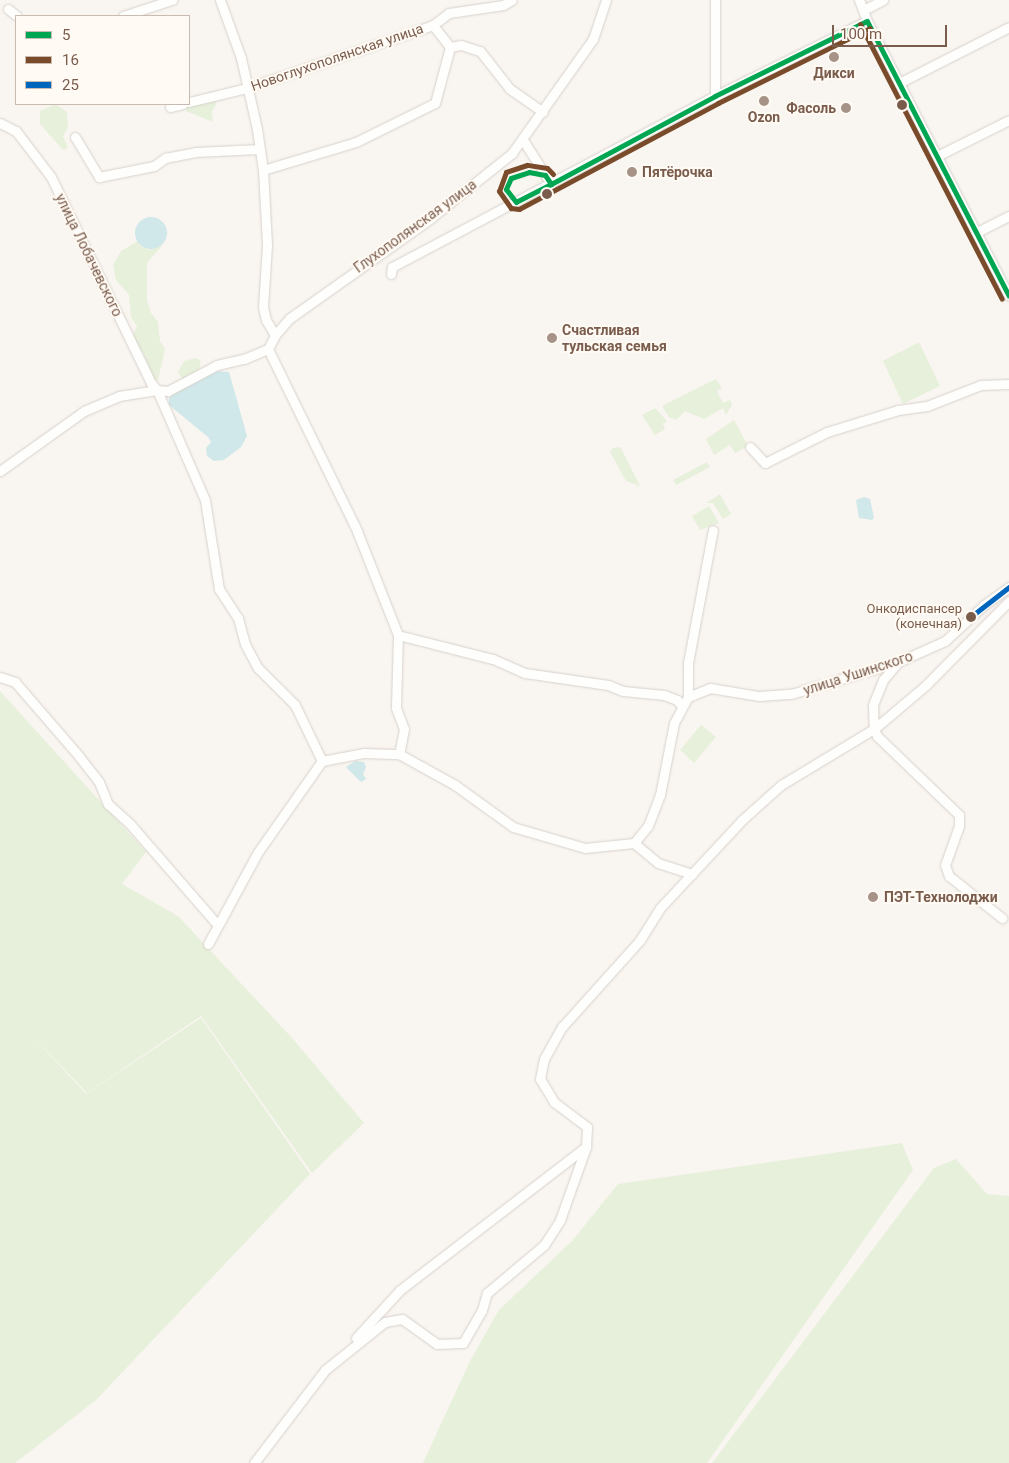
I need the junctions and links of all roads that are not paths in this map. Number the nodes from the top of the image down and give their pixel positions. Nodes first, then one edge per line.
1 (172, 0) edge
2 (220, 0) edge
3 (512, 0) edge
4 (606, 0) edge
5 (714, 0) edge
6 (859, 0) edge
7 (883, 0) edge
8 (8, 9) dead end
9 (863, 10) junction
10 (16, 15) edge
11 (126, 15) edge
12 (867, 21) junction
13 (433, 25) junction
14 (1009, 27) edge
15 (450, 47) junction
16 (899, 83) junction
17 (248, 88) junction
18 (714, 96) junction
19 (190, 102) edge
20 (179, 105) edge
21 (170, 107) dead end
22 (543, 112) junction
23 (1009, 120) edge
24 (0, 123) edge
25 (74, 138) dead end
26 (523, 140) junction
27 (260, 149) junction
28 (937, 156) junction
29 (263, 170) junction
30 (551, 184) junction
31 (1009, 216) edge
32 (977, 232) junction
33 (391, 274) dead end
34 (1009, 296) edge
35 (274, 335) junction
36 (268, 349) junction
37 (1009, 384) edge
38 (157, 390) junction
39 (750, 447) dead end
40 (0, 470) edge
41 (713, 530) dead end
42 (1009, 587) edge
43 (1009, 601) edge
44 (398, 635) junction
45 (898, 662) junction
46 (688, 671) junction
47 (0, 677) edge
48 (710, 688) junction
49 (688, 697) junction
50 (681, 705) junction
51 (874, 729) junction
52 (402, 756) junction
53 (322, 761) junction
54 (634, 843) junction
55 (692, 874) junction
56 (1002, 918) dead end
57 (216, 923) junction
58 (208, 944) dead end
59 (586, 1147) junction
60 (343, 1353) junction
61 (254, 1463) edge

1 - 11 street
2 - 17 street
3 - 13 street, Новоглухополянская улица
4 - 22 street, Глухополянская улица
5 - 18 street
6 - 9 street
7 - 9 street
8 - 10 street
9 - 12 street
12 - 16 street
12 - 18 street
13 - 15 street
13 - 17 street, Новоглухополянская улица
14 - 16 street
15 - 22 street
15 - 29 street
16 - 28 street
17 - 19 street, Новоглухополянская улица
17 - 27 street
18 - 30 street
20 - 21 street
22 - 26 street, Глухополянская улица
23 - 28 street
24 - 38 street, улица Лобачевского
25 - 27 street
26 - 30 street
26 - 35 street, Глухополянская улица
27 - 29 street
28 - 32 street
29 - 35 street
30 - 33 street
31 - 32 street
32 - 34 street
35 - 36 street, Глухополянская улица
36 - 38 street
36 - 44 street
37 - 39 street
38 - 40 street
38 - 53 street, улица Лобачевского
41 - 46 street
42 - 45 street, улица Ушинского
43 - 51 street
44 - 50 street
44 - 52 street
45 - 48 street, улица Ушинского
45 - 51 street
46 - 48 street
46 - 49 street
47 - 57 street
48 - 49 street
49 - 50 street
50 - 54 street
51 - 55 street
51 - 56 street
52 - 53 street
52 - 54 street
53 - 57 street
54 - 55 street
55 - 59 street
57 - 58 street
59 - 60 street
59 - 60 street
60 - 61 street

